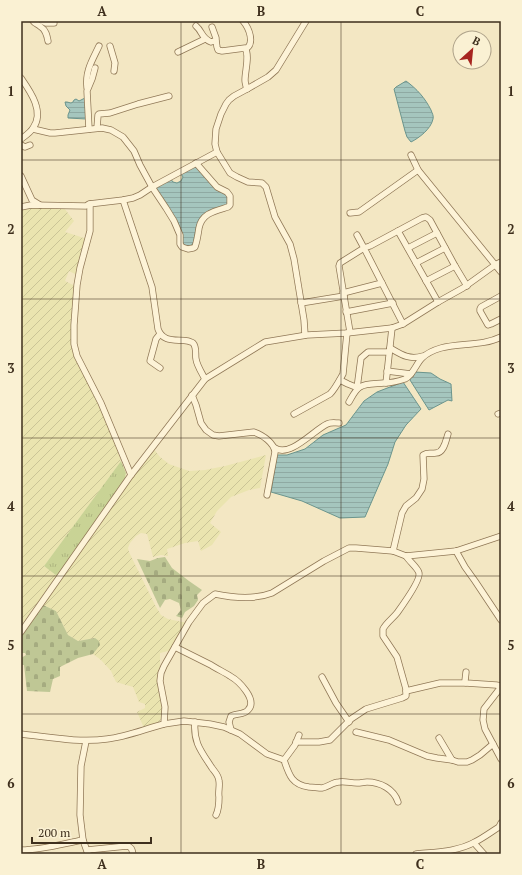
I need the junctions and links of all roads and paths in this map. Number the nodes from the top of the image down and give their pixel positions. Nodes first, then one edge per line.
1 (33, 21) edge
2 (42, 21) edge
3 (244, 21) edge
4 (306, 21) edge
5 (54, 23) dead end
6 (196, 26) dead end
7 (212, 27) dead end
8 (205, 39) junction
9 (48, 41) dead end
10 (216, 41) junction
11 (99, 46) dead end
12 (110, 46) dead end
13 (246, 49) junction
14 (178, 52) dead end
15 (95, 68) dead end
16 (114, 71) dead end
17 (21, 78) edge
18 (247, 89) junction
19 (87, 90) junction
20 (169, 96) dead end
21 (97, 128) junction
22 (33, 129) junction
23 (88, 129) junction
24 (21, 139) edge
25 (30, 144) dead end
26 (21, 145) edge
27 (217, 152) junction
28 (411, 156) dead end
29 (196, 163) junction
30 (418, 170) junction
31 (21, 176) edge
32 (152, 186) junction
33 (123, 200) junction
34 (90, 204) junction
35 (42, 206) junction
36 (21, 207) edge
37 (350, 213) dead end
38 (398, 231) junction
39 (437, 233) junction
40 (357, 235) dead end
41 (364, 248) junction
42 (408, 248) junction
43 (445, 248) junction
44 (501, 262) edge
45 (416, 263) junction
46 (495, 265) junction
47 (455, 266) junction
48 (501, 272) edge
49 (426, 280) junction
50 (382, 283) junction
51 (467, 286) junction
52 (343, 294) junction
53 (501, 296) edge
54 (438, 302) junction
55 (301, 303) junction
56 (393, 303) junction
57 (346, 312) junction
58 (501, 319) edge
59 (403, 324) junction
60 (392, 328) junction
61 (348, 332) junction
62 (160, 334) junction
63 (305, 335) junction
64 (501, 337) edge
65 (390, 350) junction
66 (425, 355) junction
67 (160, 368) dead end
68 (387, 371) junction
69 (411, 374) junction
70 (205, 379) junction
71 (340, 380) junction
72 (386, 384) junction
73 (358, 388) junction
74 (192, 395) junction
75 (349, 402) dead end
76 (294, 414) dead end
77 (339, 423) dead end
78 (448, 434) dead end
79 (275, 448) junction
80 (131, 475) junction
81 (267, 495) dead end
82 (501, 536) edge
83 (393, 551) junction
84 (456, 551) junction
85 (406, 556) junction
86 (501, 620) edge
87 (21, 632) edge
88 (175, 647) junction
89 (466, 672) dead end
90 (322, 677) dead end
91 (465, 682) junction
92 (501, 687) edge
93 (406, 691) junction
94 (195, 722) junction
95 (349, 722) junction
96 (164, 724) junction
97 (231, 730) junction
98 (356, 732) dead end
99 (21, 734) edge
100 (299, 735) dead end
101 (439, 738) dead end
102 (86, 741) junction
103 (296, 742) junction
104 (493, 744) junction
105 (501, 759) edge
106 (284, 760) junction
107 (452, 760) junction
108 (398, 802) dead end
109 (216, 815) dead end
110 (501, 823) edge
111 (83, 840) junction
112 (474, 842) junction
113 (21, 850) edge
114 (30, 852) edge
115 (88, 852) edge
116 (133, 854) edge
117 (416, 854) edge
118 (484, 854) edge

1 - 9 street
2 - 5 street
3 - 13 street
4 - 18 street
6 - 8 street
7 - 10 street
8 - 10 street
8 - 14 street
10 - 13 street
11 - 19 street
12 - 16 street
13 - 18 street
15 - 19 street
17 - 22 street
18 - 27 street
19 - 23 street
20 - 21 street
21 - 23 street
21 - 32 street
22 - 23 street
22 - 24 street
25 - 26 street
27 - 29 street
27 - 55 street
28 - 30 street
29 - 32 street
29 - 32 street
30 - 37 street
30 - 46 street
31 - 35 street
32 - 33 street
33 - 34 street
33 - 62 street
34 - 35 street
34 - 80 street
35 - 36 street
38 - 39 street
38 - 41 street
38 - 42 street
39 - 42 street
39 - 43 street
40 - 41 street
41 - 50 street
41 - 52 street
42 - 45 street
43 - 45 street
43 - 47 street
44 - 46 street
45 - 49 street
46 - 48 street
46 - 51 street
47 - 49 street
47 - 51 street
49 - 54 street
50 - 52 street
50 - 56 street
51 - 54 street
52 - 55 street
52 - 57 street
53 - 58 street
54 - 59 street
55 - 63 street
56 - 57 street
56 - 59 street
57 - 61 street
59 - 60 street
60 - 61 street
60 - 65 street
61 - 63 street
61 - 71 street
62 - 67 street
62 - 70 street
63 - 70 street
64 - 66 street
65 - 66 street
65 - 68 street
65 - 73 street
66 - 69 street
68 - 69 street
68 - 72 street
69 - 72 street
70 - 74 street
71 - 73 street
71 - 76 street
72 - 73 street
73 - 75 street
74 - 79 street
74 - 80 street
77 - 79 street
78 - 83 street
79 - 81 street
80 - 87 street
82 - 84 street
83 - 85 street
83 - 88 street
84 - 85 street
84 - 86 street
85 - 93 street
88 - 96 street
88 - 97 street
89 - 91 street
90 - 95 street
91 - 92 street
91 - 93 street
92 - 104 street
93 - 95 street
94 - 96 street
94 - 97 street
94 - 109 street
95 - 103 street
96 - 102 street
97 - 106 street
98 - 107 street
99 - 102 street
100 - 103 street
101 - 107 street
102 - 111 street
103 - 106 street
104 - 105 street
104 - 107 street
106 - 108 street
110 - 112 street
111 - 114 street
111 - 115 street
112 - 117 street
112 - 118 street
113 - 114 street
115 - 116 street

